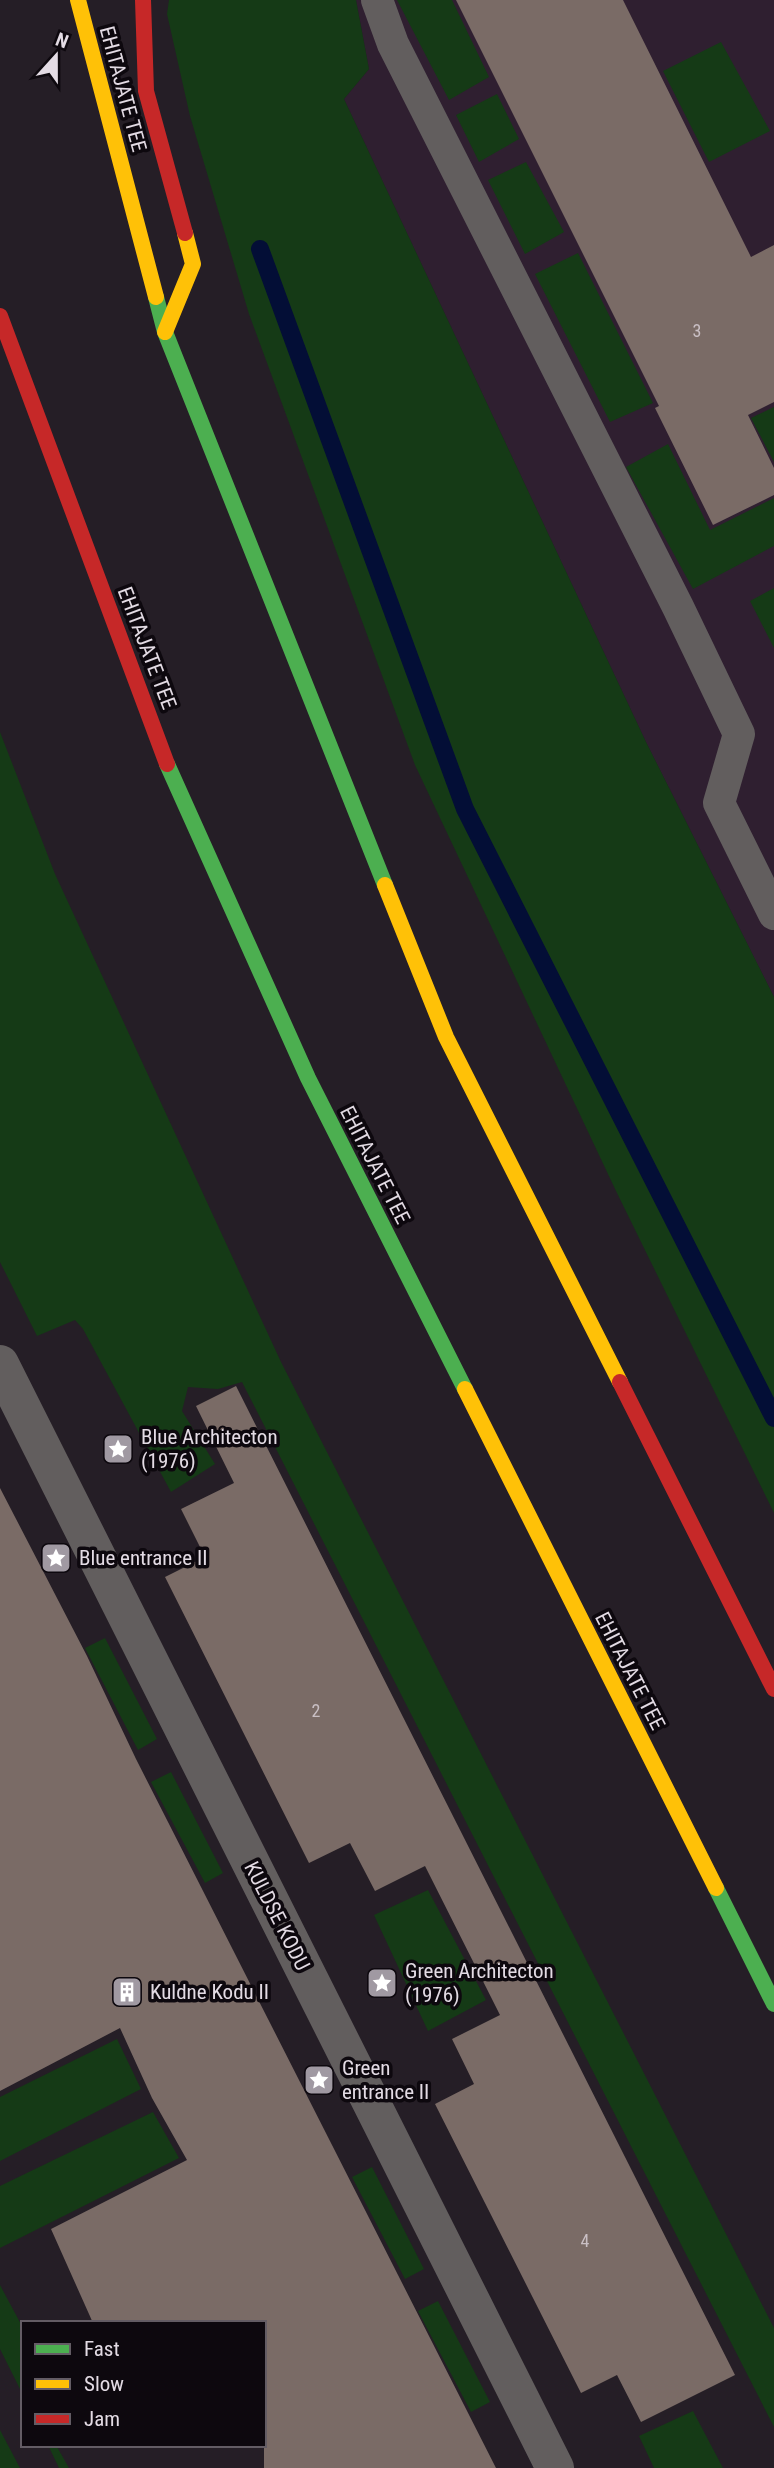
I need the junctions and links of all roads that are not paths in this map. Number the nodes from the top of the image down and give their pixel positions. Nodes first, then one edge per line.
1 (78, 0) edge
2 (143, 0) edge
3 (377, 0) edge
4 (0, 316) edge
5 (165, 332) junction
6 (774, 914) edge
7 (0, 1364) edge
8 (774, 1689) edge
9 (774, 2004) edge
10 (555, 2468) edge

1 - 5 main road, EHITAJATE TEE
2 - 5 main road
3 - 6 lane
4 - 9 main road, EHITAJATE TEE
5 - 8 main road, EHITAJATE TEE
7 - 10 street, KULDSE KODU

